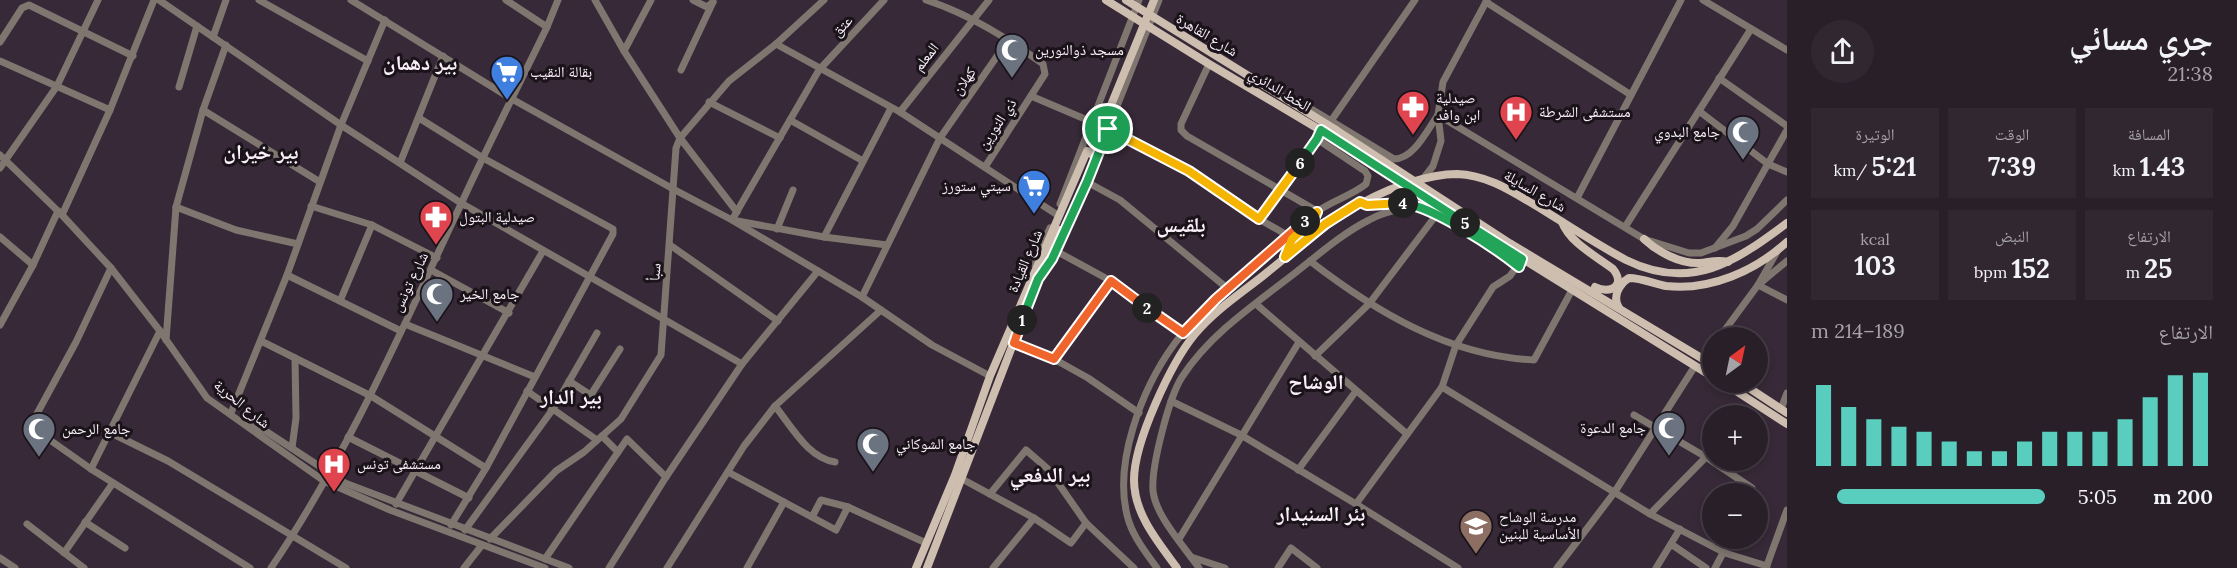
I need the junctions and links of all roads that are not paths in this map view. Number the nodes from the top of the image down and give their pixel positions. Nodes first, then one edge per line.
1 (98, 0) edge
2 (154, 0) edge
3 (159, 0) edge
4 (226, 0) edge
5 (260, 0) edge
6 (351, 0) edge
7 (506, 0) edge
8 (558, 0) edge
9 (595, 0) edge
10 (651, 0) edge
11 (693, 0) edge
12 (824, 0) edge
13 (884, 0) edge
14 (926, 0) edge
15 (988, 0) edge
16 (1106, 0) edge
17 (1126, 0) edge
18 (1149, 0) edge
19 (1154, 0) edge
20 (1159, 0) edge
21 (1415, 0) edge
22 (1681, 0) edge
23 (1703, 0) edge
24 (1486, 1) edge
25 (712, 3) edge
26 (1137, 3) edge
27 (1132, 17) junction
28 (1152, 17) junction
29 (385, 20) junction
30 (974, 20) junction
31 (197, 26) junction
32 (547, 27) junction
33 (1148, 27) junction
34 (1751, 29) junction
35 (84, 32) junction
36 (213, 37) junction
37 (1009, 39) junction
38 (0, 42) edge
39 (776, 44) junction
40 (226, 45) junction
41 (1787, 50) edge
42 (624, 51) junction
43 (133, 56) junction
44 (443, 56) junction
45 (0, 61) edge
46 (368, 61) junction
47 (1209, 64) junction
48 (681, 70) dead end
49 (819, 70) junction
50 (1719, 78) junction
51 (57, 86) junction
52 (179, 87) dead end
53 (1106, 88) junction
54 (1120, 94) junction
55 (1631, 95) junction
56 (1031, 96) junction
57 (1283, 98) junction
58 (512, 99) junction
59 (709, 102) junction
60 (891, 108) junction
61 (110, 110) junction
62 (203, 110) junction
63 (1699, 111) junction
64 (900, 112) junction
65 (1438, 114) junction
66 (419, 118) junction
67 (790, 120) junction
68 (1331, 121) junction
69 (1092, 122) junction
70 (341, 125) junction
71 (1787, 128) edge
72 (1108, 129) junction
73 (1321, 130) junction
74 (1334, 134) junction
75 (680, 138) junction
76 (780, 138) junction
77 (940, 138) junction
78 (1317, 139) junction
79 (1089, 152) junction
80 (0, 155) edge
81 (483, 158) junction
82 (6, 161) junction
83 (863, 161) junction
84 (400, 164) junction
85 (1768, 164) junction
86 (985, 167) junction
87 (0, 168) edge
88 (1787, 172) edge
89 (1423, 179) junction
90 (320, 182) junction
91 (1087, 182) junction
92 (675, 190) junction
93 (793, 190) dead end
94 (1280, 190) junction
95 (1576, 198) junction
96 (1787, 200) edge
97 (1360, 202) junction
98 (461, 203) junction
99 (311, 206) junction
100 (176, 207) junction
101 (1421, 207) junction
102 (737, 212) junction
103 (1317, 212) junction
104 (60, 213) junction
105 (1056, 214) junction
106 (1437, 214) junction
107 (1259, 219) junction
108 (732, 220) junction
109 (1562, 222) junction
110 (1787, 223) edge
111 (372, 225) junction
112 (1625, 227) junction
113 (777, 228) junction
114 (1287, 236) junction
115 (0, 237) edge
116 (824, 237) junction
117 (1644, 239) junction
118 (1787, 242) edge
119 (298, 244) junction
120 (670, 245) junction
121 (887, 245) junction
122 (1511, 248) junction
123 (1715, 249) junction
124 (1778, 250) junction
125 (543, 251) junction
126 (1056, 251) junction
127 (1285, 257) junction
128 (437, 258) junction
129 (1310, 261) junction
130 (1787, 261) edge
131 (1729, 262) junction
132 (1520, 263) junction
133 (33, 265) junction
134 (111, 268) junction
135 (431, 270) junction
136 (818, 271) junction
137 (287, 275) junction
138 (589, 276) junction
139 (1035, 278) junction
140 (1111, 281) junction
141 (1758, 285) junction
142 (1227, 288) junction
143 (1586, 288) junction
144 (1572, 290) junction
145 (861, 297) junction
146 (1787, 300) edge
147 (340, 301) junction
148 (1256, 304) junction
149 (1369, 304) junction
150 (1620, 308) junction
151 (881, 310) junction
152 (509, 313) junction
153 (664, 318) junction
154 (778, 321) junction
155 (405, 324) junction
156 (0, 325) edge
157 (1727, 327) edge
158 (159, 331) junction
159 (401, 331) junction
160 (597, 333) dead end
161 (1183, 333) junction
162 (166, 339) junction
163 (261, 341) junction
164 (1299, 342) junction
165 (1014, 343) junction
166 (1677, 343) junction
167 (1456, 345) junction
168 (620, 350) dead end
169 (1671, 351) junction
170 (483, 356) junction
171 (1315, 356) junction
172 (295, 358) junction
173 (1702, 358) edge
174 (1054, 359) junction
175 (742, 364) junction
176 (1695, 366) junction
177 (1702, 370) edge
178 (990, 376) junction
179 (535, 377) junction
180 (569, 381) junction
181 (1442, 387) junction
182 (527, 391) junction
183 (1356, 391) junction
184 (1739, 393) edge
185 (1757, 393) edge
186 (1787, 393) edge
187 (371, 396) junction
188 (1171, 401) junction
189 (1758, 405) edge
190 (775, 406) junction
191 (553, 409) junction
192 (1784, 411) edge
193 (1768, 412) edge
194 (231, 413) junction
195 (1139, 413) junction
196 (1634, 415) dead end
197 (1787, 424) edge
198 (1655, 427) junction
199 (109, 432) junction
200 (1407, 434) junction
201 (1241, 435) junction
202 (435, 437) junction
203 (348, 438) junction
204 (599, 438) junction
205 (291, 448) junction
206 (618, 452) junction
207 (1702, 455) edge
208 (1702, 461) edge
209 (836, 462) dead end
210 (486, 468) junction
211 (91, 469) junction
212 (416, 470) junction
213 (1298, 470) junction
214 (1726, 471) edge
215 (728, 472) junction
216 (329, 473) junction
217 (666, 477) junction
218 (962, 479) junction
219 (324, 481) junction
220 (113, 483) junction
221 (1744, 483) edge
222 (1614, 493) junction
223 (990, 494) junction
224 (469, 498) junction
225 (784, 502) junction
226 (396, 504) junction
227 (1356, 504) junction
228 (848, 507) junction
229 (1787, 510) edge
230 (1650, 514) junction
231 (812, 517) junction
232 (1034, 518) junction
233 (85, 522) junction
234 (1086, 522) junction
235 (27, 525) dead end
236 (451, 525) junction
237 (1680, 529) junction
238 (465, 530) junction
239 (293, 535) junction
240 (490, 539) junction
241 (1179, 539) junction
242 (926, 543) junction
243 (1671, 544) junction
244 (482, 545) junction
245 (125, 548) dead end
246 (1727, 549) edge
247 (64, 553) junction
248 (1725, 553) junction
249 (1191, 557) junction
250 (0, 558) edge
251 (543, 565) edge
252 (1450, 566) edge
253 (1155, 567) edge
254 (1766, 567) edge
255 (15, 568) edge
256 (84, 568) edge
257 (250, 568) edge
258 (271, 568) edge
259 (346, 568) edge
260 (464, 568) edge
261 (569, 568) edge
262 (609, 568) edge
263 (667, 568) edge
264 (747, 568) edge
265 (916, 568) edge
266 (927, 568) edge
267 (993, 568) edge
268 (1134, 568) edge
269 (1177, 568) edge
270 (1199, 568) edge
271 (1225, 568) edge
272 (1278, 568) edge
273 (1317, 568) edge
274 (1458, 568) edge
275 (1557, 568) edge
276 (1656, 568) edge
277 (1706, 568) edge
278 (1715, 568) edge

1 - 35 street
2 - 43 street
3 - 31 street
4 - 36 street
5 - 46 street
6 - 29 street
7 - 32 street
8 - 32 street, شارع تونس
9 - 42 street
10 - 42 street
11 - 25 street
12 - 39 street
13 - 49 street, عتق
14 - 30 street
15 - 30 street, المعلم
16 - 27 main road, الخط الدائري
17 - 26 main road, شارع القاهرة
18 - 79 main road, شارع القيادة
19 - 79 main road, شارع القيادة, bridge
20 - 28 street
21 - 68 street
22 - 55 street
23 - 34 street
24 - 55 street
24 - 65 street
25 - 48 street
26 - 27 street
26 - 28 main road, شارع القاهرة
27 - 33 main road, الخط الدائري
27 - 53 street
28 - 33 street
28 - 57 main road, شارع القاهرة
29 - 44 street
29 - 46 street
30 - 37 street
30 - 64 street, المعلم
31 - 36 street
31 - 52 street
32 - 58 street, شارع تونس
33 - 47 main road, الخط الدائري
33 - 54 street
34 - 41 street
34 - 50 street
35 - 38 street
35 - 43 street
35 - 51 street
36 - 40 street
37 - 56 street, ذي النورين
37 - 77 street, كهلان
39 - 49 street
39 - 59 street
40 - 62 street
40 - 70 street
42 - 75 street
43 - 61 street
44 - 58 street
44 - 66 street
45 - 51 street
46 - 70 street
47 - 73 main road, الخط الدائري
47 - 94 street
49 - 60 street
49 - 67 street, عتق
50 - 63 street
50 - 71 street
51 - 61 street
51 - 82 street
53 - 54 street
53 - 69 street
54 - 72 street
55 - 95 street
56 - 69 street
56 - 86 street, ذي النورين
57 - 68 street
57 - 74 main road, شارع القاهرة
58 - 81 street, شارع تونس
58 - 92 street
59 - 75 street
59 - 76 street
60 - 64 street
60 - 83 street
61 - 104 street
62 - 90 street
62 - 100 street
63 - 85 street
63 - 112 street
64 - 77 street
65 - 68 street
65 - 89 street
65 - 95 street
66 - 81 street
66 - 84 street
67 - 76 street, عتق
67 - 83 street
69 - 105 street
70 - 84 street
70 - 90 street
71 - 85 street
72 - 91 street
72 - 107 street
73 - 74 main road, الخط الدائري
73 - 78 street
74 - 122 main road, الخط الدائري, bridge
75 - 92 street, سبأ
75 - 102 street
76 - 102 street, عتق
77 - 86 street
77 - 121 street, كهلان
78 - 94 street
78 - 103 street
79 - 139 main road, شارع القيادة
80 - 82 street, شارع الحرية
81 - 98 street, شارع تونس
81 - 138 street
82 - 87 street
82 - 104 street, شارع الحرية
83 - 116 street
84 - 98 street
85 - 88 street
85 - 123 street
86 - 105 street
89 - 97 main road, شارع السايلة
89 - 109 main road, شارع السايلة
90 - 99 street
91 - 126 street
91 - 142 street
92 - 108 street
92 - 120 street, سبأ
93 - 113 street
94 - 103 street
94 - 107 street
95 - 112 street
96 - 123 street
97 - 101 street
97 - 127 main road, شارع السايلة
98 - 125 street
98 - 128 street, شارع تونس
99 - 111 street
99 - 119 street
100 - 119 street
100 - 162 street
101 - 106 street
101 - 129 street
102 - 108 street, عتق
103 - 114 street
103 - 127 main road
104 - 133 street
104 - 134 street, شارع الحرية
105 - 139 street
106 - 132 street
106 - 149 street
107 - 114 street
108 - 113 street
108 - 136 street
109 - 131 main road, شارع السايلة
109 - 143 main road
110 - 131 main road, شارع السايلة
111 - 128 street
111 - 147 street
112 - 117 street
113 - 116 street
114 - 142 street
115 - 133 street
116 - 121 street
117 - 123 street
117 - 131 main road
118 - 124 main road
119 - 137 street
120 - 153 street, سبأ
120 - 154 street
121 - 145 street, كهلان
122 - 132 main road, الخط الدائري
122 - 143 main road, الخط الدائري
124 - 141 street
124 - 150 main road
125 - 138 street
125 - 152 street
126 - 139 street
126 - 140 street
127 - 269 main road, شارع السايلة
128 - 135 street, شارع تونس
129 - 148 street
129 - 149 street
130 - 141 street
132 - 144 main road, الخط الدائري
132 - 167 street
133 - 156 street
134 - 158 street, شارع الحرية
134 - 211 street
135 - 152 street
135 - 155 street, شارع تونس
136 - 145 street
136 - 154 street
137 - 147 street
137 - 163 street
138 - 153 street
138 - 179 street
139 - 165 main road, شارع القيادة
139 - 178 main road, شارع القيادة
140 - 161 street
140 - 174 street
141 - 146 street
141 - 157 street
142 - 161 street
143 - 150 main road, الخط الدائري
144 - 167 street
144 - 169 main road, الخط الدائري
145 - 151 street
147 - 159 street
148 - 164 street
148 - 188 street
149 - 167 street
149 - 171 street
150 - 166 main road, الخط الدائري
151 - 178 street
151 - 190 street
152 - 170 street
153 - 175 street
153 - 204 street, سبأ
154 - 175 street
155 - 159 street, شارع تونس
155 - 170 street
158 - 162 street, شارع الحرية
158 - 199 street
159 - 187 street, شارع تونس
160 - 180 street
161 - 195 street
162 - 194 street, شارع الحرية
163 - 172 street
163 - 194 street
164 - 171 street
164 - 201 street
165 - 174 street
165 - 218 main road, شارع القيادة
166 - 169 main road
166 - 173 main road, الخط الدائري
167 - 181 street
168 - 180 street
169 - 176 main road, الخط الدائري
170 - 179 street
170 - 202 street
171 - 183 street
172 - 187 street
172 - 205 street
174 - 195 street
175 - 217 street
176 - 177 main road, الخط الدائري
176 - 198 street
178 - 242 main road, شارع القيادة
179 - 182 street
180 - 191 street
181 - 200 street
181 - 222 street
182 - 191 street
182 - 210 street
183 - 200 street
183 - 213 street
184 - 189 main road
185 - 192 main road
186 - 192 street
187 - 202 street
187 - 203 street, شارع تونس
188 - 201 street
188 - 241 street
190 - 209 street
190 - 215 street
191 - 204 street
191 - 238 street
193 - 197 main road
194 - 205 street
194 - 219 street, شارع الحرية
195 - 253 street
196 - 198 street
198 - 207 street
198 - 222 street
199 - 211 street
199 - 239 street
200 - 227 street
201 - 213 street
201 - 241 street
202 - 210 street
202 - 212 street
203 - 212 street
203 - 216 street, شارع تونس
204 - 206 street
204 - 240 street, سبأ
205 - 216 street
206 - 217 street
206 - 251 street
208 - 230 street
210 - 224 street
211 - 220 street
212 - 224 street
212 - 226 street
213 - 227 street
214 - 221 street
215 - 225 street
215 - 263 street
216 - 219 street, شارع تونس
216 - 226 street
217 - 262 street
218 - 223 street
218 - 266 main road, شارع القيادة
219 - 239 street, شارع تونس
219 - 244 street, شارع الحرية
220 - 233 street
220 - 257 street
222 - 230 street
222 - 275 street
223 - 232 street
223 - 234 street
224 - 236 street
225 - 231 street
225 - 264 street
226 - 236 street
227 - 252 street
228 - 231 street
228 - 231 street
228 - 242 street
229 - 254 street
230 - 237 street
232 - 234 street
232 - 267 street
233 - 245 street
233 - 247 street
234 - 268 street
235 - 247 street
236 - 238 street
237 - 243 street
237 - 248 street
238 - 240 street
239 - 258 street, شارع تونس
239 - 259 street
240 - 251 street
241 - 249 street
242 - 265 main road, شارع القيادة
243 - 276 street
243 - 277 street
244 - 251 street, شارع الحرية
244 - 260 street
246 - 248 street
247 - 256 street
248 - 254 street
248 - 278 street
249 - 270 street
249 - 271 street
250 - 255 street
251 - 261 street
252 - 274 street
272 - 273 street

